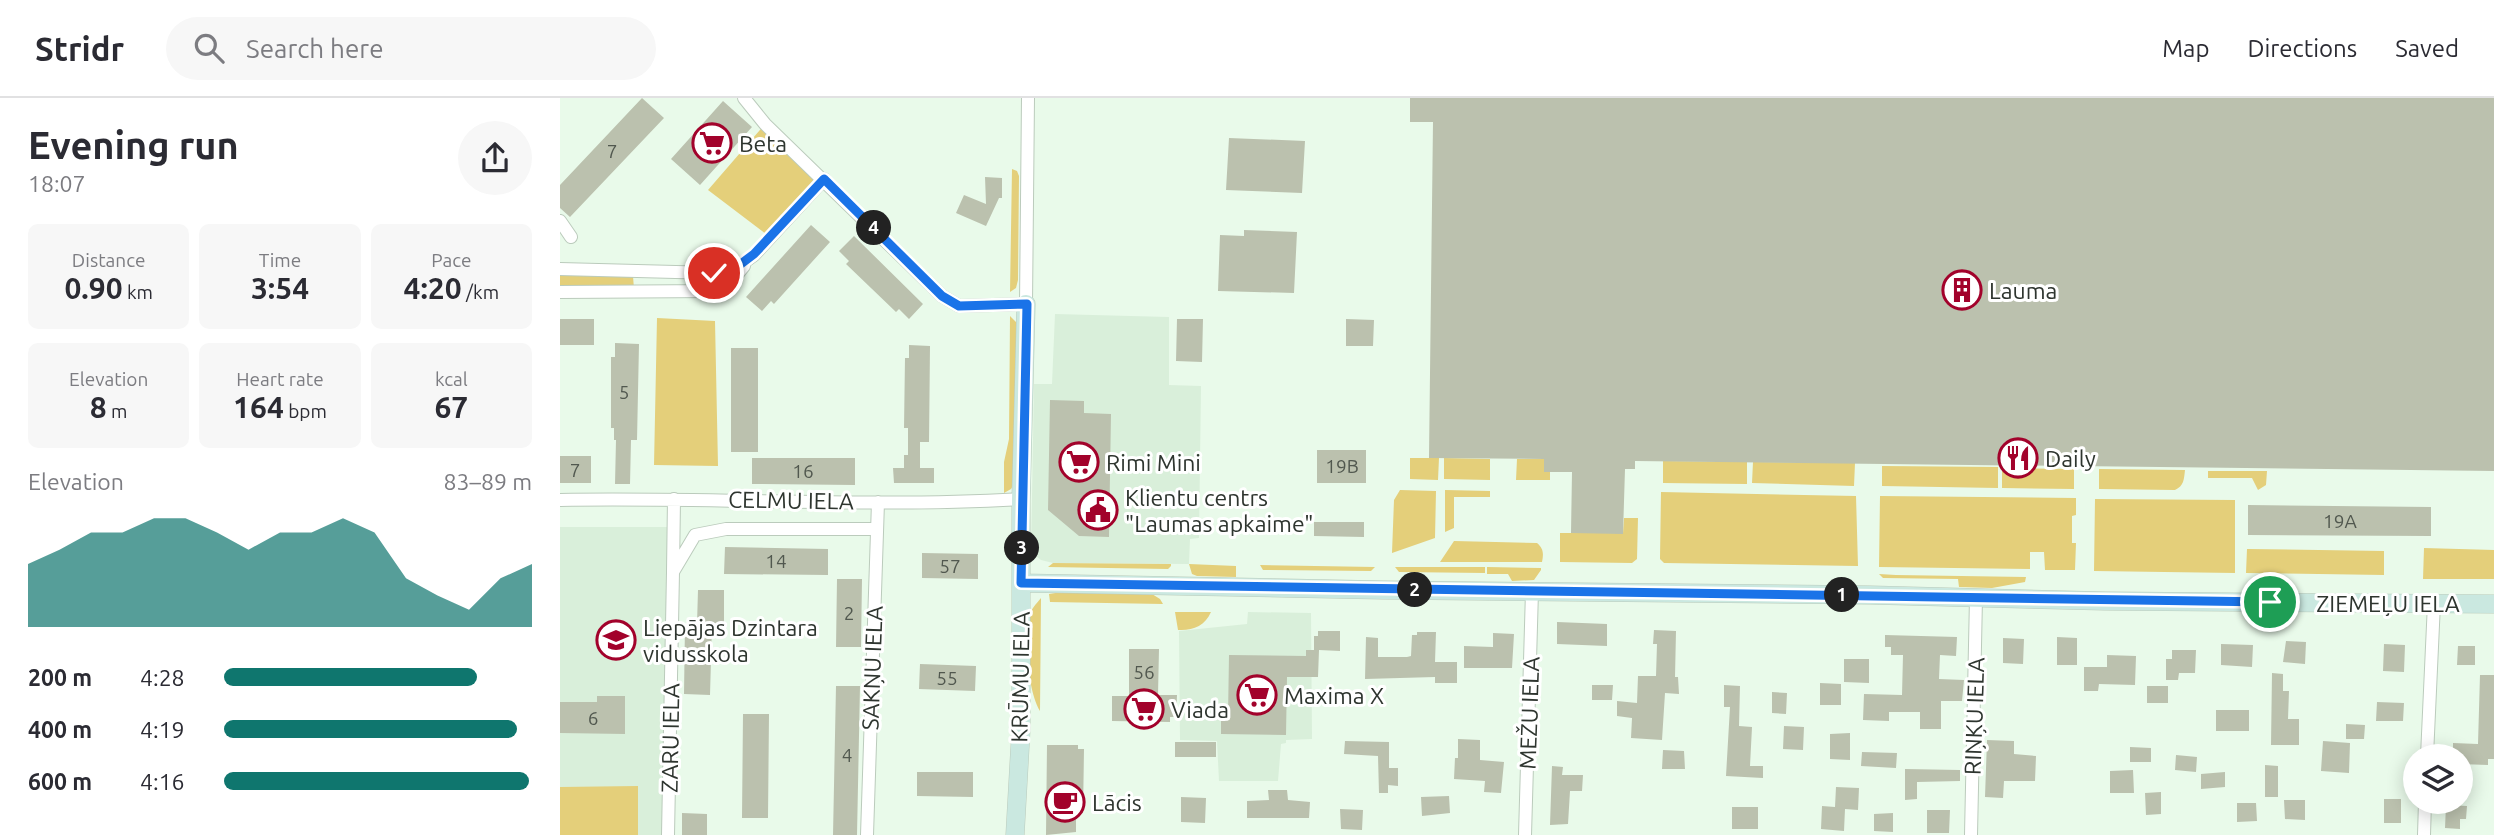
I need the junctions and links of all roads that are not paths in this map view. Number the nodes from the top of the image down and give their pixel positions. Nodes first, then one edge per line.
1 (744, 98) edge
2 (1028, 98) edge
3 (824, 179) junction
4 (560, 221) edge
5 (571, 237) dead end
6 (754, 254) junction
7 (560, 269) edge
8 (560, 292) edge
9 (1027, 304) junction
10 (674, 499) junction
11 (1021, 499) junction
12 (560, 500) edge
13 (878, 502) junction
14 (877, 529) junction
15 (673, 572) junction
16 (1021, 583) junction
17 (1532, 591) junction
18 (1976, 598) junction
19 (2434, 603) junction
20 (2494, 604) edge
21 (2428, 744) edge
22 (2425, 814) edge
23 (668, 835) edge
24 (867, 835) edge
25 (1015, 835) edge
26 (1525, 835) edge
27 (1971, 835) edge
28 (2424, 835) edge

1 - 3 street
2 - 9 street, KRŪMU IELA
3 - 6 street
3 - 9 street
4 - 5 street
6 - 7 street
6 - 8 street
9 - 11 street, KRŪMU IELA
10 - 12 street, CELMU IELA
10 - 13 street, CELMU IELA
10 - 15 street
11 - 13 street, CELMU IELA
11 - 16 street, KRŪMU IELA
13 - 14 street, SAKŅU IELA
14 - 15 street, ZARU IELA
14 - 24 street, SAKŅU IELA
15 - 23 street, ZARU IELA
16 - 17 street, ZIEMEĻU IELA
16 - 25 street, KRŪMU IELA
17 - 18 street, ZIEMEĻU IELA
17 - 26 street, MEŽU IELA
18 - 19 street, ZIEMEĻU IELA
18 - 27 street, RIŅĶU IELA
19 - 20 street, ZIEMEĻU IELA
19 - 21 street
22 - 28 street

